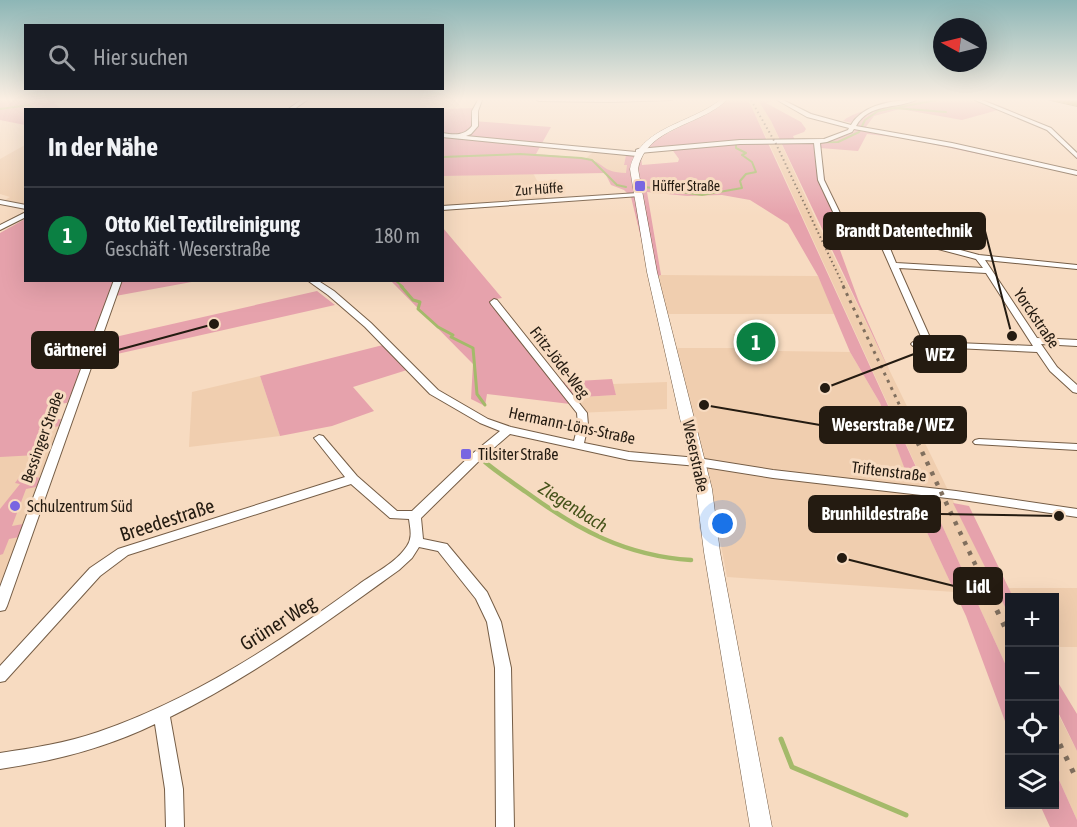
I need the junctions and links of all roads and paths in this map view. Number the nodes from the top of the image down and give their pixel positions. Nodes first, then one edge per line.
1 (485, 139) edge
2 (653, 139) edge
3 (834, 139) edge
4 (921, 139) edge
5 (1060, 139) edge
6 (818, 144) junction
7 (1075, 152) edge
8 (638, 153) junction
9 (1077, 173) edge
10 (638, 195) junction
11 (0, 202) edge
12 (24, 207) edge
13 (444, 208) edge
14 (24, 215) edge
15 (0, 228) edge
16 (886, 248) dead end
17 (979, 257) junction
18 (894, 265) junction
19 (1077, 267) edge
20 (986, 271) junction
21 (117, 282) edge
22 (314, 282) edge
23 (494, 302) dead end
24 (1077, 343) edge
25 (916, 344) dead end
26 (929, 345) junction
27 (1037, 345) junction
28 (1077, 390) edge
29 (508, 430) junction
30 (320, 438) dead end
31 (980, 442) dead end
32 (578, 446) junction
33 (1077, 447) edge
34 (698, 462) junction
35 (353, 479) junction
36 (1077, 513) edge
37 (415, 514) junction
38 (416, 542) junction
39 (0, 606) edge
40 (0, 676) edge
41 (162, 715) junction
42 (0, 761) edge
43 (175, 827) edge
44 (505, 827) edge
45 (760, 827) edge

1 - 8 street
2 - 8 street
3 - 6 street
4 - 9 street
5 - 7 street
6 - 8 street
6 - 17 street
8 - 10 street, Weserstraße
10 - 13 street, Zur Hüffe
10 - 34 street, Weserstraße
11 - 12 street
14 - 15 street
16 - 18 street
17 - 19 street
17 - 20 street, Yorckstraße
18 - 20 street
18 - 26 street
20 - 27 street, Yorckstraße
21 - 39 street, Bessinger Straße
22 - 29 street, Hermann-Löns-Straße
23 - 32 street, Fritz-Jöde-Weg
24 - 27 street
25 - 26 street
26 - 27 street
27 - 28 street, Yorckstraße
29 - 32 street, Hermann-Löns-Straße
29 - 37 street
30 - 35 street
31 - 33 street
32 - 34 street, Hermann-Löns-Straße
34 - 36 street, Triftenstraße
34 - 45 street, Weserstraße
35 - 37 street
35 - 40 street, Breedestraße
37 - 38 street
38 - 41 street, Grüner Weg
38 - 44 street
41 - 42 street, Grüner Weg
41 - 43 street

